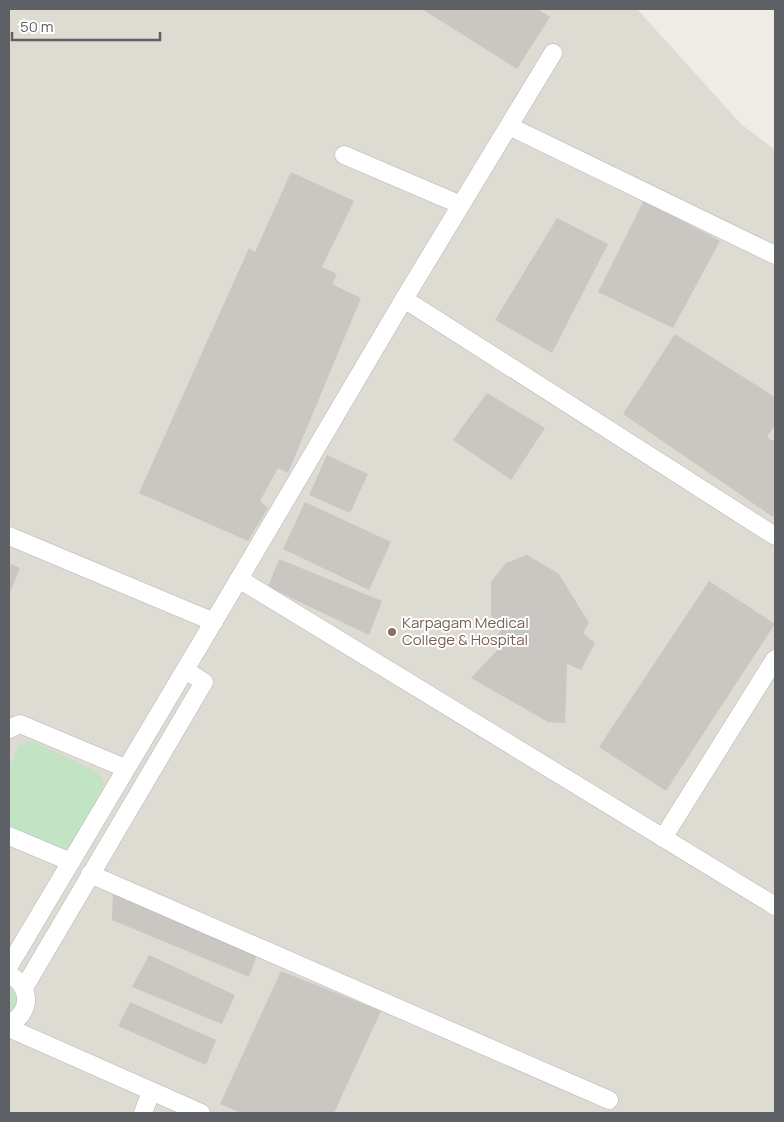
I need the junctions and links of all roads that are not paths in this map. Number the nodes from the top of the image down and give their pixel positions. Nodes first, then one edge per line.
1 (553, 53) dead end
2 (509, 126) junction
3 (344, 155) dead end
4 (461, 205) junction
5 (775, 255) edge
6 (404, 298) junction
7 (9, 536) edge
8 (775, 536) edge
9 (239, 579) junction
10 (214, 622) junction
11 (775, 659) edge
12 (185, 670) junction
13 (9, 729) edge
14 (125, 768) junction
15 (9, 836) edge
16 (663, 838) junction
17 (71, 862) junction
18 (90, 874) junction
19 (775, 906) edge
20 (9, 966) edge
21 (9, 975) edge
22 (24, 988) junction
23 (9, 1023) edge
24 (9, 1028) edge
25 (151, 1092) junction
26 (609, 1100) dead end
27 (143, 1113) edge
28 (200, 1113) edge

1 - 2 street
2 - 4 street
2 - 5 street
3 - 4 street
4 - 6 street
6 - 8 street
6 - 9 street
7 - 10 street
9 - 10 street
9 - 16 street
10 - 12 street
11 - 16 street
12 - 14 street
12 - 18 street
13 - 14 street
14 - 17 street
15 - 17 street
16 - 19 street
17 - 20 street
18 - 22 street
18 - 26 street
21 - 22 street
22 - 23 street
24 - 25 street
25 - 27 street
25 - 28 street

